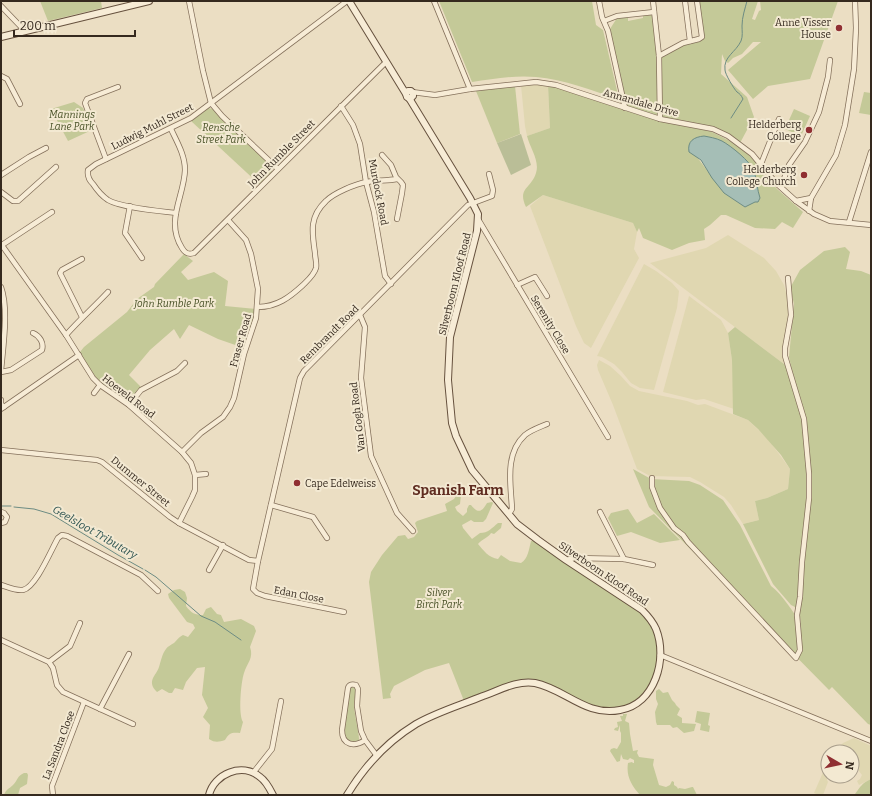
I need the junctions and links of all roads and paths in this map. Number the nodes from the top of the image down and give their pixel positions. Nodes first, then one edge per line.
1 (149, 1) edge
2 (189, 1) edge
3 (348, 1) edge
4 (434, 1) edge
5 (599, 1) edge
6 (652, 1) edge
7 (685, 1) edge
8 (697, 1) edge
9 (855, 1) edge
10 (129, 3) edge
11 (1, 6) edge
12 (654, 12) junction
13 (613, 19) junction
14 (604, 21) junction
15 (607, 27) junction
16 (26, 31) junction
17 (1, 37) edge
18 (690, 41) junction
19 (659, 56) junction
20 (830, 60) dead end
21 (386, 62) junction
22 (1, 76) edge
23 (118, 87) dead end
24 (470, 89) junction
25 (410, 95) junction
26 (211, 103) junction
27 (20, 104) dead end
28 (341, 106) junction
29 (625, 108) junction
30 (660, 119) junction
31 (779, 119) dead end
32 (170, 129) junction
33 (46, 148) dead end
34 (871, 152) edge
35 (382, 155) dead end
36 (106, 159) junction
37 (761, 164) junction
38 (56, 167) dead end
39 (278, 169) junction
40 (394, 173) junction
41 (489, 174) dead end
42 (1, 175) edge
43 (397, 179) junction
44 (387, 180) junction
45 (366, 182) junction
46 (781, 187) junction
47 (1, 192) edge
48 (811, 198) junction
49 (796, 201) junction
50 (473, 204) junction
51 (130, 206) junction
52 (810, 211) junction
53 (52, 212) dead end
54 (176, 213) junction
55 (478, 219) junction
56 (228, 220) junction
57 (397, 220) dead end
58 (848, 222) junction
59 (871, 225) edge
60 (1, 244) edge
61 (142, 258) dead end
62 (82, 259) dead end
63 (788, 278) dead end
64 (390, 284) junction
65 (517, 285) junction
66 (1, 287) edge
67 (108, 292) dead end
68 (547, 296) dead end
69 (258, 307) junction
70 (360, 315) junction
71 (82, 317) junction
72 (33, 333) dead end
73 (66, 335) junction
74 (79, 355) junction
75 (1, 361) edge
76 (185, 363) dead end
77 (1, 371) edge
78 (100, 385) junction
79 (94, 394) dead end
80 (1, 400) edge
81 (129, 405) junction
82 (2, 408) edge
83 (547, 424) dead end
84 (608, 437) dead end
85 (1, 450) edge
86 (182, 452) junction
87 (206, 474) dead end
88 (195, 475) junction
89 (652, 478) dead end
90 (271, 505) junction
91 (1, 512) edge
92 (600, 512) dead end
93 (509, 514) junction
94 (1, 522) edge
95 (179, 523) junction
96 (413, 531) dead end
97 (327, 538) dead end
98 (223, 546) junction
99 (624, 559) junction
100 (566, 560) junction
101 (258, 561) junction
102 (652, 565) dead end
103 (209, 570) dead end
104 (1, 585) edge
105 (253, 588) joint
106 (158, 591) dead end
107 (344, 612) dead end
108 (80, 623) dead end
109 (1, 640) edge
110 (129, 654) dead end
111 (660, 655) junction
112 (49, 662) junction
113 (281, 701) dead end
114 (84, 702) junction
115 (100, 709) junction
116 (133, 724) dead end
117 (365, 740) junction
118 (871, 742) edge
119 (377, 756) junction
120 (253, 773) junction
121 (53, 795) edge
122 (209, 795) edge
123 (273, 795) edge
124 (347, 795) edge

1 - 10 street
2 - 26 street
3 - 21 street
3 - 26 street, Ludwig Muhl Street
4 - 24 street
5 - 14 street
6 - 12 street
7 - 18 street
8 - 18 street
9 - 48 street
10 - 16 street
11 - 16 street
12 - 13 street
12 - 19 street
13 - 14 street
13 - 15 street
14 - 15 street
15 - 29 street
16 - 17 street
18 - 19 street
19 - 30 street
20 - 46 street
21 - 25 street
21 - 28 street, John Rumble Street
22 - 27 street
23 - 36 street
24 - 25 street, Annandale Drive
24 - 29 street, Annandale Drive
25 - 50 street, Silverboom Kloof Road
26 - 32 street, Ludwig Muhl Street
26 - 39 street
28 - 39 street, John Rumble Street
28 - 45 street, Murdock Road
29 - 30 street, Annandale Drive
30 - 37 street, Annandale Drive
31 - 37 street
32 - 36 street, Ludwig Muhl Street
32 - 54 street
33 - 42 street
34 - 58 street
35 - 40 street
36 - 51 street, Ludwig Muhl Street
37 - 46 street, Annandale Drive
38 - 47 street
39 - 56 street, John Rumble Street
40 - 43 street
40 - 44 street
41 - 50 street, Rembrandt Road
43 - 44 street
43 - 57 street
44 - 45 street
45 - 64 street, Murdock Road
45 - 69 street
46 - 49 street, Annandale Drive
48 - 49 street
48 - 52 street
49 - 52 street, Annandale Drive
50 - 55 street, Silverboom Kloof Road
50 - 64 street, Rembrandt Road
51 - 54 street, Ludwig Muhl Street
51 - 61 street
52 - 58 street, Annandale Drive
53 - 60 street
54 - 56 street, John Rumble Street
55 - 65 street, Serenity Close
55 - 93 street, Silverboom Kloof Road
56 - 69 street, Fraser Road
58 - 59 street, Annandale Drive
60 - 73 street, Hoeveld Road
62 - 71 street
63 - 89 street
64 - 70 street, Rembrandt Road
65 - 68 street
65 - 84 street, Serenity Close
66 - 75 street
67 - 71 street
69 - 86 street, Fraser Road
70 - 90 street, Rembrandt Road
70 - 96 street, Van Gogh Road
71 - 73 street
72 - 77 street
73 - 74 street, Hoeveld Road
74 - 78 street, Hoeveld Road
74 - 82 street
75 - 77 street
76 - 81 street
78 - 79 street
78 - 81 street, Hoeveld Road
80 - 82 street
81 - 86 street, Hoeveld Road
83 - 93 street
85 - 95 street, Dummer Street
86 - 88 street, Hoeveld Road
87 - 88 street
88 - 95 street, Hoeveld Road
90 - 97 street
90 - 101 street, Rembrandt Road
91 - 94 street
92 - 99 street
93 - 100 street, Silverboom Kloof Road
95 - 98 street, Dummer Street
98 - 101 street, Dummer Street
98 - 103 street
99 - 100 street
99 - 102 street
100 - 111 street, Silverboom Kloof Road
101 - 105 street, Rembrandt Road
104 - 106 street
105 - 107 street, Edan Close
108 - 112 street
109 - 112 street
110 - 115 street
111 - 118 street
111 - 119 street, Silverboom Kloof Road
112 - 114 street
113 - 120 street
114 - 115 street
114 - 121 street, La Sandra Close
115 - 116 street
117 - 117 street
117 - 119 street
119 - 124 street, Silverboom Kloof Road
120 - 122 street
120 - 123 street

